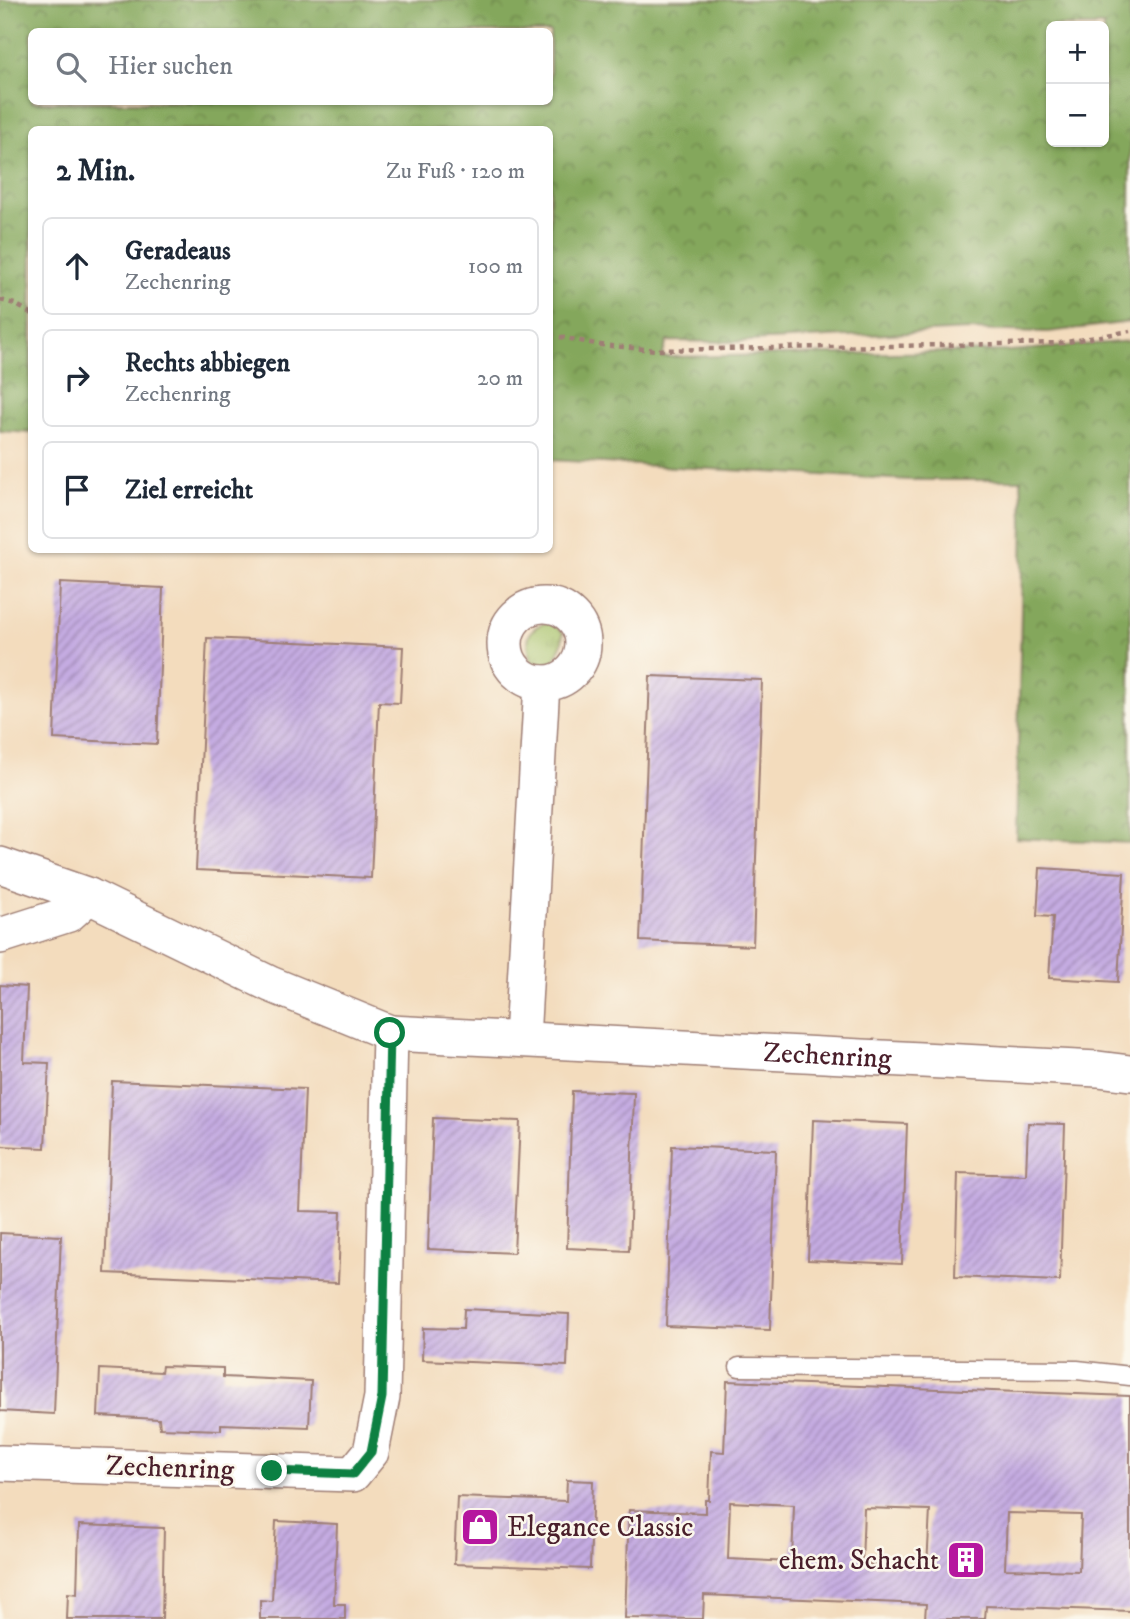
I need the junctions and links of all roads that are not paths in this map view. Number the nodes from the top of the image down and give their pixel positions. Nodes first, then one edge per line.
1 (542, 683) dead end
2 (0, 864) edge
3 (89, 896) junction
4 (0, 936) edge
5 (390, 1033) junction
6 (522, 1039) junction
7 (1130, 1073) edge
8 (738, 1367) dead end
9 (1130, 1376) edge
10 (0, 1463) edge

1 - 6 street
2 - 3 street, Zechenring
3 - 4 street
3 - 5 street, Zechenring
5 - 6 street, Zechenring
5 - 10 street, Zechenring
6 - 7 street, Zechenring
8 - 9 lane

